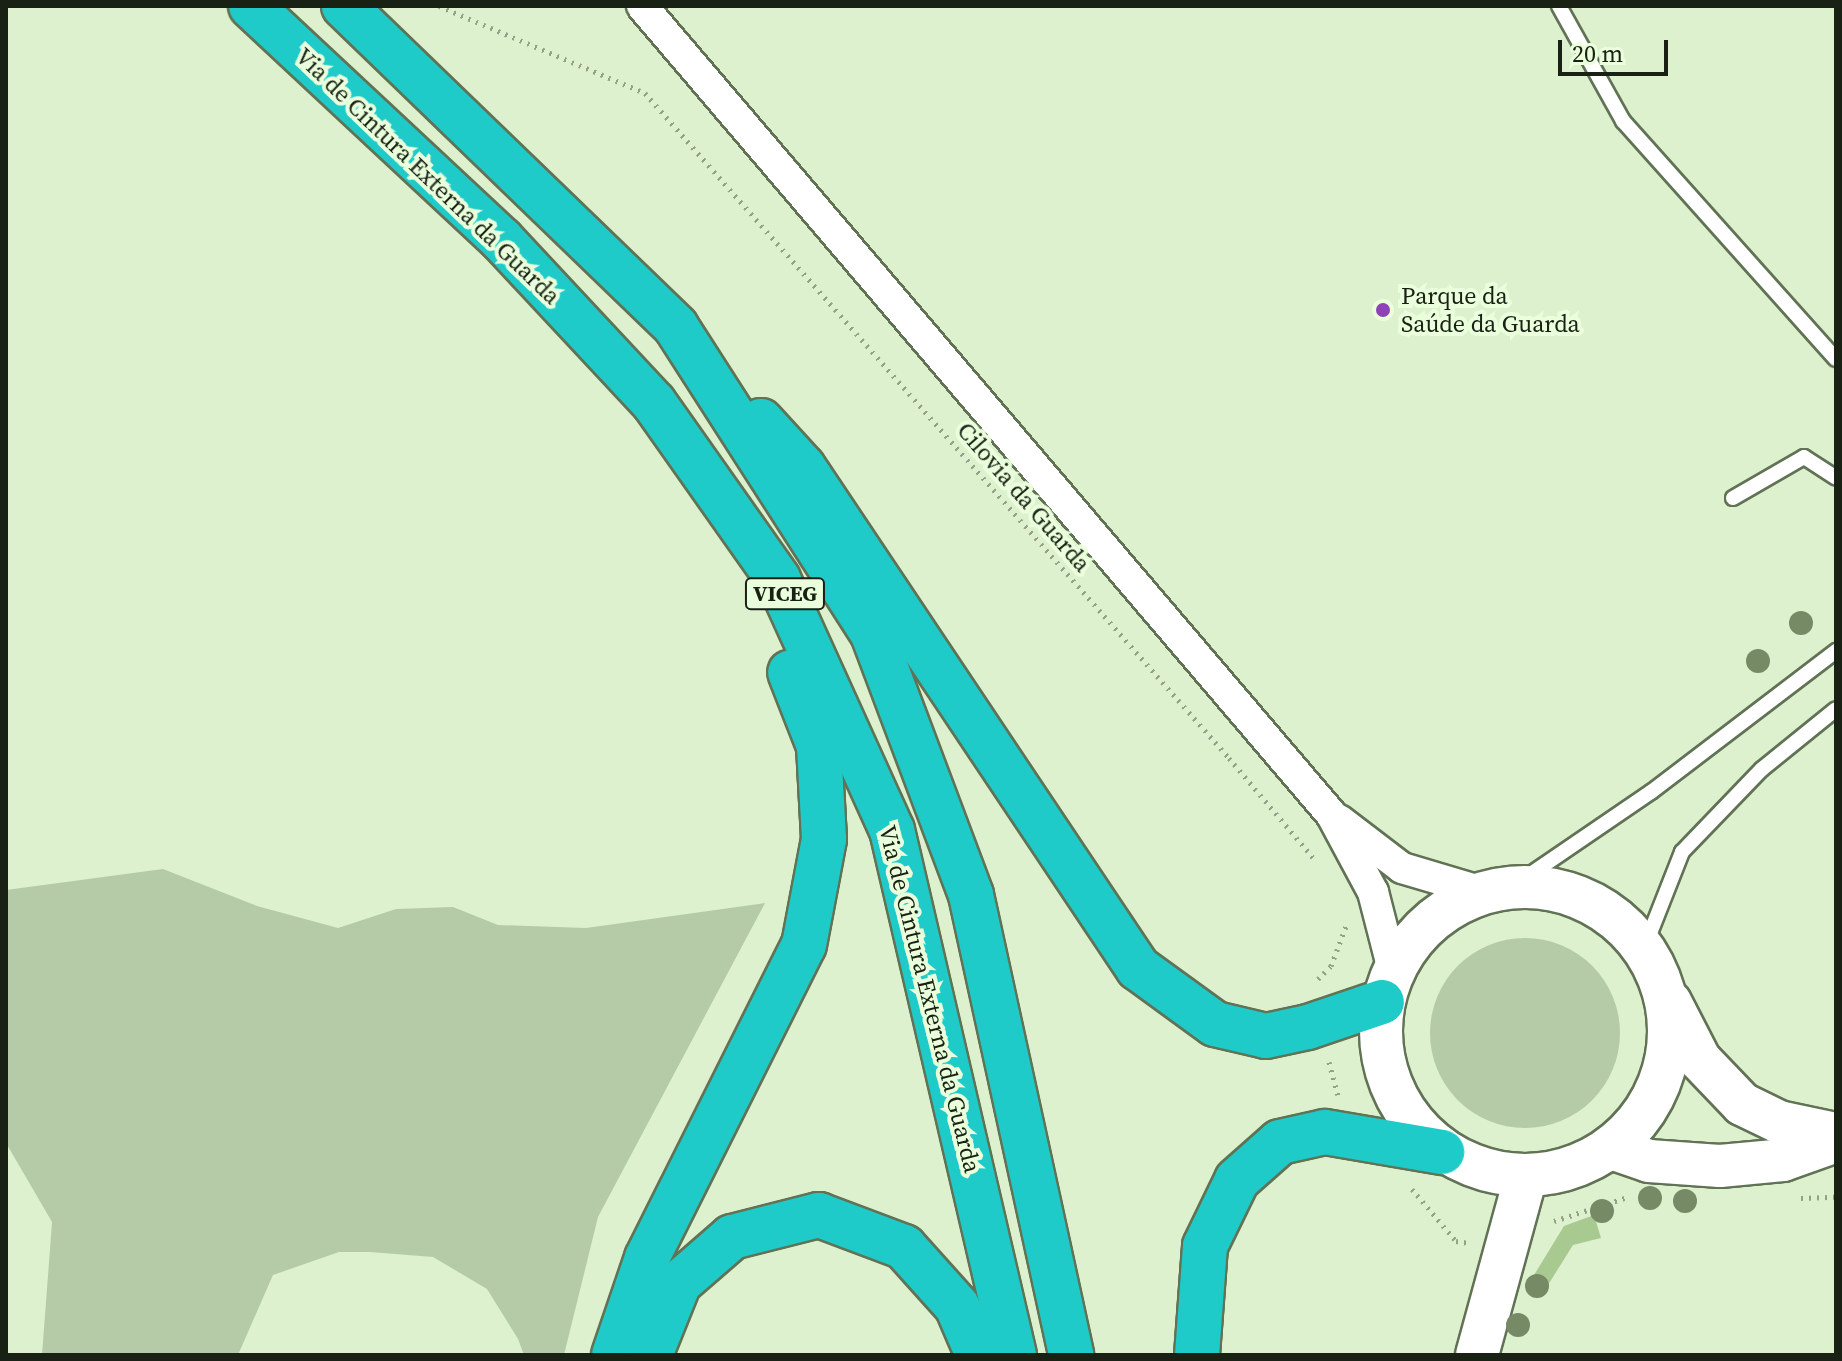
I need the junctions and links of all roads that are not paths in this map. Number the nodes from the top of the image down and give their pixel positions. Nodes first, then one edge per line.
1 (251, 6) edge
2 (344, 6) edge
3 (642, 6) edge
4 (1559, 6) edge
5 (676, 327) junction
6 (1836, 359) edge
7 (654, 403) junction
8 (1836, 478) edge
9 (1733, 498) dead end
10 (1836, 651) edge
11 (1836, 709) edge
12 (1331, 814) junction
13 (1501, 887) junction
14 (1645, 946) junction
15 (1387, 984) junction
16 (1670, 1002) junction
17 (1836, 1134) edge
18 (1836, 1141) edge
19 (1611, 1148) junction
20 (1442, 1152) junction
21 (1526, 1176) junction
22 (614, 1355) edge
23 (650, 1355) edge
24 (978, 1355) edge
25 (1014, 1355) edge
26 (1071, 1355) edge
27 (1197, 1355) edge
28 (1477, 1355) edge

1 - 7 highway, Via de Cintura Externa da Guarda / VICEG
2 - 5 highway, VICEG
3 - 12 street
4 - 6 lane
5 - 15 highway
5 - 26 highway, VICEG
7 - 22 highway
7 - 25 highway, Via de Cintura Externa da Guarda / VICEG
8 - 9 lane
10 - 13 lane
11 - 14 lane
12 - 13 street
12 - 15 street
13 - 14 street
13 - 15 street
14 - 16 street
15 - 20 street
16 - 17 street
16 - 19 street
18 - 19 street
19 - 21 street
20 - 21 street
20 - 27 highway
21 - 28 street
23 - 24 highway

